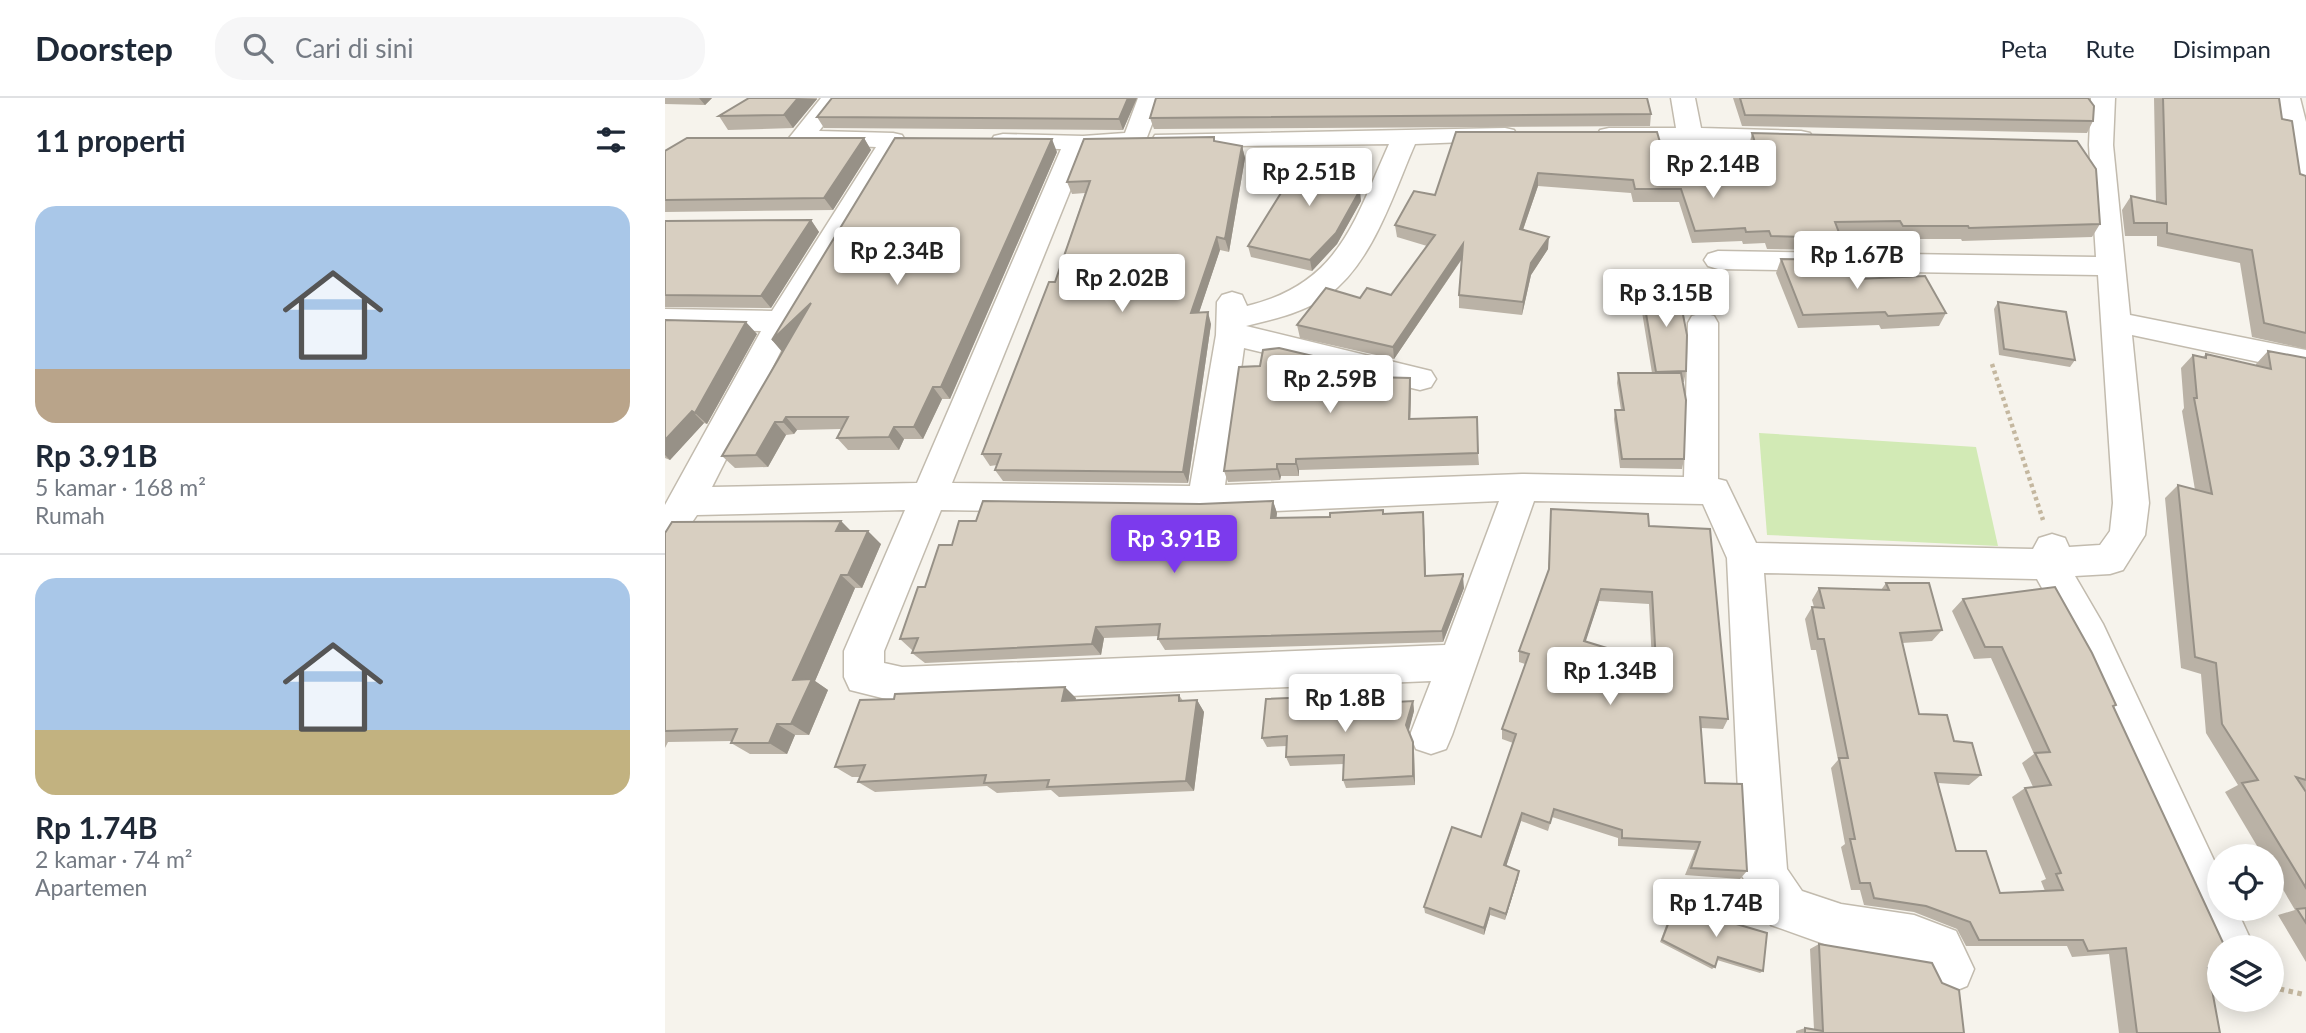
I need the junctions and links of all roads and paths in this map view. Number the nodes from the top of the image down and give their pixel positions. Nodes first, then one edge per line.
1 (833, 98) edge
2 (1150, 98) edge
3 (1683, 98) edge
4 (2103, 98) edge
5 (2288, 98) edge
6 (1406, 135) junction
7 (1524, 135) edge
8 (1588, 135) edge
9 (1690, 135) junction
10 (1827, 138) edge
11 (1135, 140) junction
12 (972, 141) edge
13 (1077, 142) junction
14 (2306, 172) edge
15 (1719, 260) dead end
16 (2110, 266) junction
17 (1231, 319) junction
18 (665, 320) edge
19 (781, 321) junction
20 (2116, 322) junction
21 (1703, 323) dead end
22 (2306, 361) edge
23 (1992, 364) dead end
24 (1420, 379) dead end
25 (1522, 487) junction
26 (1701, 491) junction
27 (929, 496) junction
28 (1205, 500) junction
29 (688, 501) junction
30 (665, 533) edge
31 (2050, 555) junction
32 (1745, 558) junction
33 (1458, 662) junction
34 (1431, 735) dead end
35 (2225, 935) edge
36 (1950, 969) dead end
37 (2284, 990) edge
38 (2306, 995) edge

1 - 19 street
2 - 11 street
3 - 9 street
4 - 16 street
5 - 14 street
6 - 7 street
6 - 11 street
6 - 17 street
8 - 9 street
9 - 10 street
11 - 13 street
12 - 13 street
13 - 27 street
15 - 16 street
16 - 20 street
17 - 24 street
17 - 28 street
18 - 19 street
19 - 29 street
20 - 22 street
20 - 31 street
21 - 26 street
23 - 31 path
25 - 26 street
25 - 28 street
25 - 33 street
26 - 32 street
27 - 28 street
27 - 29 street
27 - 33 street
29 - 30 street
31 - 32 street
31 - 35 street
32 - 36 street
33 - 34 street
37 - 38 path

